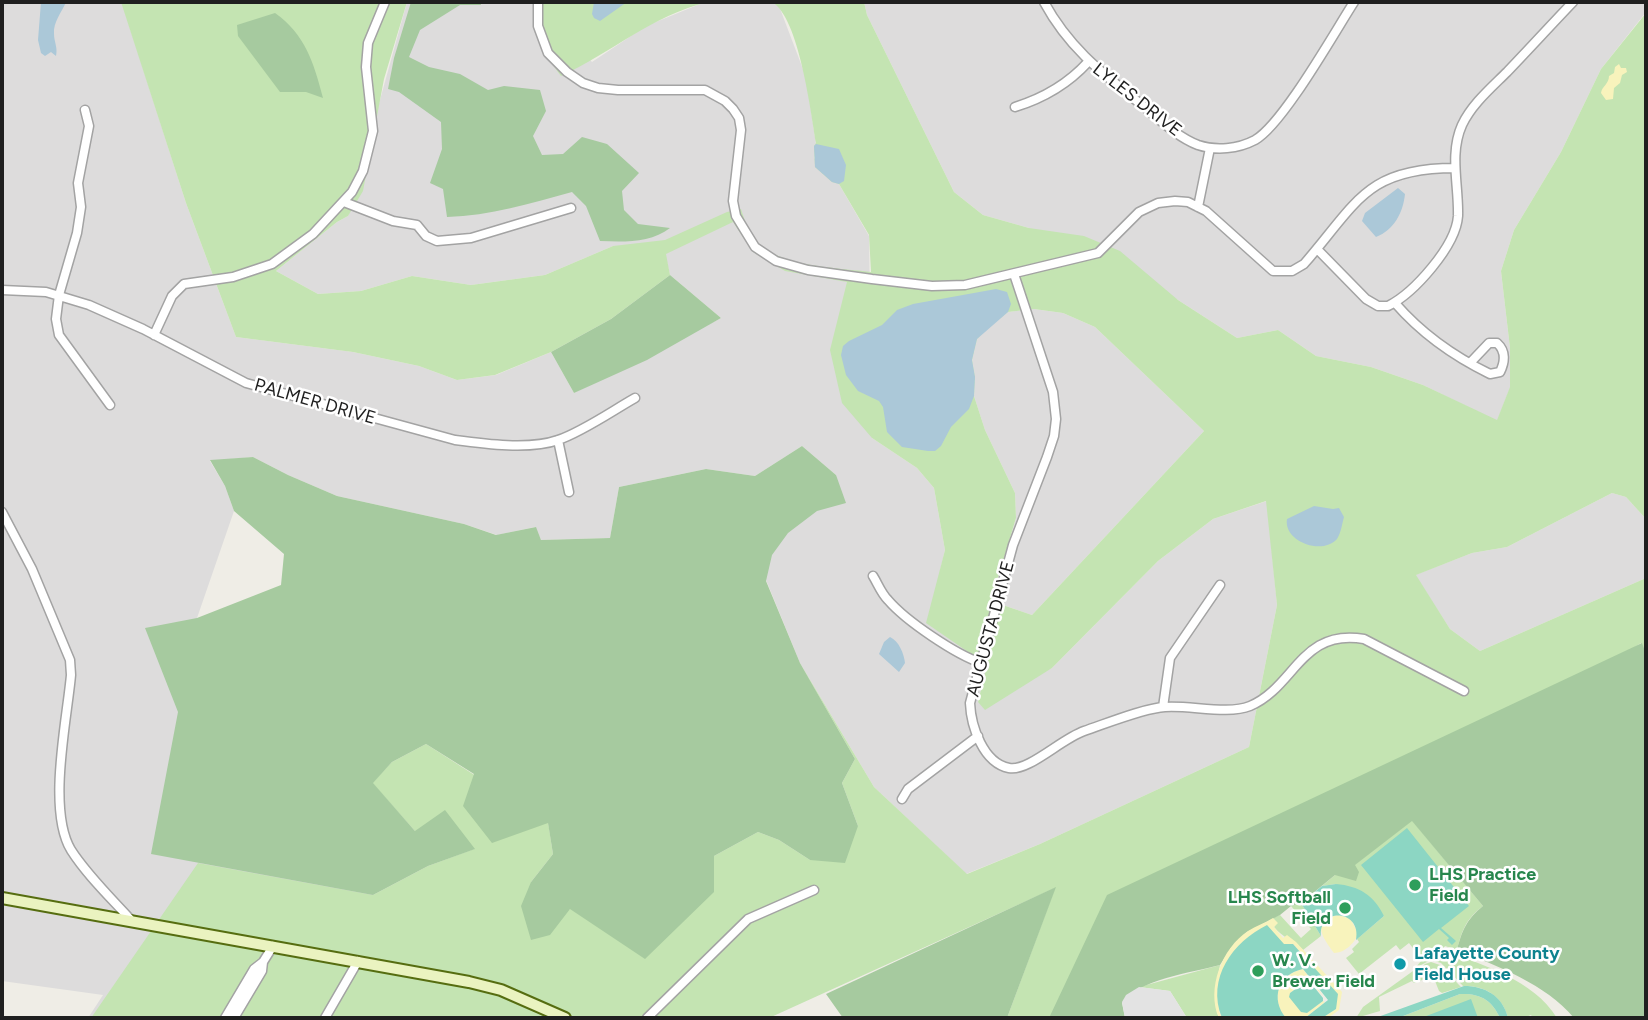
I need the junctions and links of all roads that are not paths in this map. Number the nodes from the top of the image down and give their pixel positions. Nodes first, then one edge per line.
1 (385, 2) edge
2 (538, 2) edge
3 (1044, 2) edge
4 (1354, 2) edge
5 (1573, 2) edge
6 (1088, 62) junction
7 (1015, 107) dead end
8 (85, 110) dead end
9 (1210, 148) junction
10 (1455, 168) junction
11 (344, 202) junction
12 (1198, 207) junction
13 (571, 208) dead end
14 (1317, 249) junction
15 (1014, 274) junction
16 (2, 289) edge
17 (59, 295) junction
18 (1395, 303) junction
19 (153, 335) junction
20 (1470, 363) junction
21 (635, 398) dead end
22 (110, 405) dead end
23 (558, 440) junction
24 (569, 492) dead end
25 (2, 512) edge
26 (873, 576) dead end
27 (1220, 585) dead end
28 (981, 663) junction
29 (1464, 691) dead end
30 (1163, 707) junction
31 (978, 736) junction
32 (902, 799) dead end
33 (814, 890) dead end
34 (2, 898) edge
35 (130, 919) junction
36 (273, 946) junction
37 (358, 961) junction
38 (263, 962) junction
39 (225, 1018) edge
40 (234, 1018) edge
41 (325, 1018) edge
42 (565, 1018) edge
43 (649, 1018) edge

1 - 11 street
2 - 15 street
3 - 6 street, LYLES DRIVE
4 - 9 street
5 - 10 street
6 - 7 street
6 - 9 street, LYLES DRIVE
8 - 17 street
9 - 12 street
10 - 14 street
10 - 18 street
11 - 13 street
11 - 19 street
12 - 14 street
12 - 15 street
14 - 18 street
15 - 28 street, AUGUSTA DRIVE
16 - 17 street, PALMER DRIVE
17 - 19 street, PALMER DRIVE
17 - 22 street
18 - 20 street
19 - 23 street, PALMER DRIVE
20 - 20 street
21 - 23 street, PALMER DRIVE
23 - 24 street
25 - 35 street
26 - 28 street
27 - 30 street
28 - 31 street, AUGUSTA DRIVE
29 - 30 street, AUGUSTA DRIVE
30 - 31 street, AUGUSTA DRIVE
31 - 32 street
33 - 43 street
34 - 35 main road
35 - 36 main road
36 - 37 main road
36 - 38 street
37 - 41 street
37 - 42 main road
38 - 39 street
38 - 40 street

